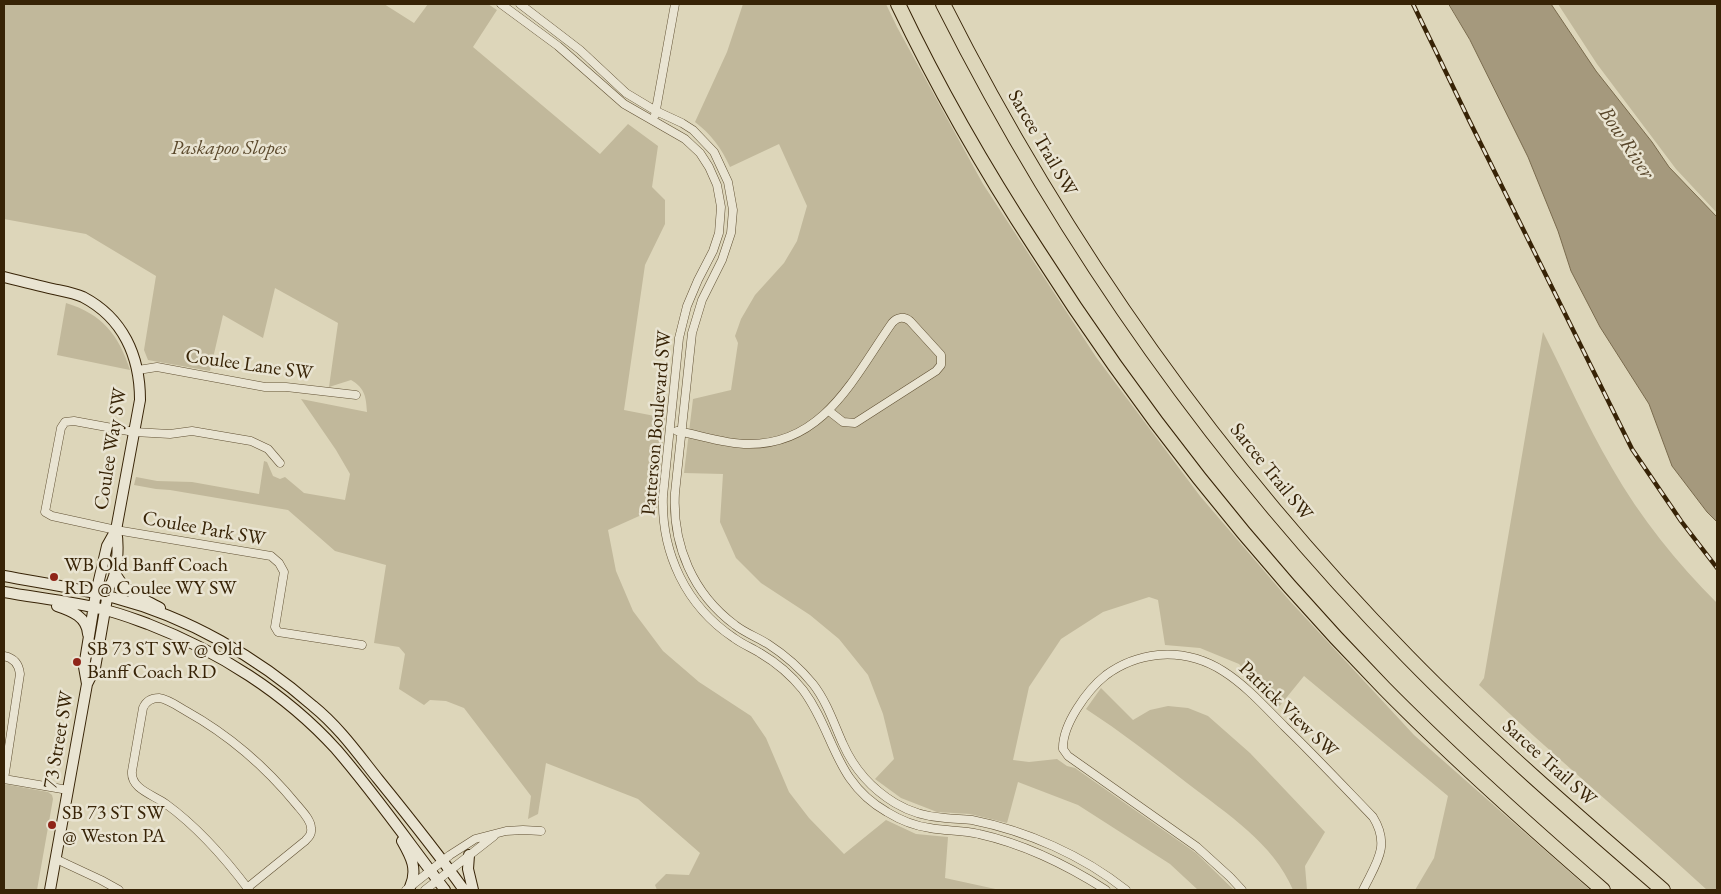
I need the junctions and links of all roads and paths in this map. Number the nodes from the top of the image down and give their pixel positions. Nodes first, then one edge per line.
1 (504, 4) edge
2 (520, 4) edge
3 (675, 4) edge
4 (898, 4) edge
5 (943, 4) edge
6 (656, 111) junction
7 (653, 121) junction
8 (732, 206) junction
9 (721, 207) junction
10 (4, 277) edge
11 (688, 306) junction
12 (698, 310) junction
13 (138, 370) junction
14 (356, 395) dead end
15 (829, 411) junction
16 (670, 429) junction
17 (681, 431) junction
18 (134, 432) junction
19 (280, 463) dead end
20 (116, 530) junction
21 (688, 568) junction
22 (114, 571) junction
23 (677, 573) junction
24 (4, 576) edge
25 (4, 592) edge
26 (96, 593) junction
27 (23, 595) junction
28 (108, 596) junction
29 (94, 607) junction
30 (105, 610) junction
31 (191, 626) junction
32 (88, 639) junction
33 (362, 645) dead end
34 (4, 656) edge
35 (791, 660) junction
36 (783, 669) junction
37 (87, 684) junction
38 (4, 778) edge
39 (68, 790) junction
40 (388, 814) junction
41 (541, 831) dead end
42 (494, 835) junction
43 (469, 855) junction
44 (56, 859) junction
45 (442, 861) junction
46 (450, 870) junction
47 (430, 871) junction
48 (437, 880) junction
49 (248, 889) edge
50 (408, 889) edge
51 (50, 890) edge
52 (119, 890) edge
53 (425, 890) edge
54 (445, 890) edge
55 (464, 890) edge
56 (473, 890) edge
57 (1106, 890) edge
58 (1126, 890) edge
59 (1242, 890) edge
60 (1363, 890) edge
61 (1603, 890) edge
62 (1663, 890) edge

1 - 7 street, Patterson Boulevard SW
2 - 6 street, Patterson Boulevard SW
3 - 6 street
4 - 61 highway
5 - 62 highway, Sarcee Trail SW
6 - 7 street
6 - 8 street, Patterson Boulevard SW
7 - 9 street, Patterson Boulevard SW
8 - 9 street
8 - 12 street, Patterson Boulevard SW
9 - 11 street, Patterson Boulevard SW
10 - 13 main road, Coulee Way SW
11 - 12 street, Patterson Boulevard SW
11 - 16 street, Patterson Boulevard SW
12 - 17 street, Patterson Boulevard SW
13 - 14 street, Coulee Lane SW
13 - 18 main road, Coulee Way SW
15 - 15 street
15 - 17 street
16 - 17 street
16 - 23 street, Patterson Boulevard SW
17 - 21 street, Patterson Boulevard SW
18 - 19 street
18 - 20 main road, Coulee Way SW
18 - 20 street
20 - 22 main road, 73 Street SW
20 - 26 main road, 73 Street SW
20 - 33 street, Coulee Park SW
21 - 23 street
21 - 35 street, Patterson Boulevard SW
22 - 28 main road, 73 Street SW
22 - 31 main road
23 - 36 street, Patterson Boulevard SW
24 - 26 main road
25 - 27 main road
26 - 28 main road
26 - 29 main road, 73 Street SW
27 - 29 main road
27 - 32 main road
28 - 30 main road, 73 Street SW
28 - 31 main road
29 - 30 main road
29 - 32 main road, 73 Street SW
30 - 37 main road, 73 Street SW
30 - 40 main road
31 - 45 main road
32 - 37 main road, 73 Street SW
34 - 38 street
35 - 36 street
35 - 58 street, Patterson Boulevard SW
36 - 57 street, Patterson Boulevard SW
37 - 39 main road, 73 Street SW
38 - 39 street
39 - 44 main road, 73 Street SW
40 - 47 main road
40 - 50 main road
41 - 42 street
42 - 43 street
42 - 45 street
43 - 46 street
43 - 56 main road
44 - 51 main road, 73 Street SW
44 - 52 street
45 - 46 main road
45 - 47 street
46 - 48 street
46 - 55 main road
47 - 48 main road
47 - 50 street
48 - 53 street
48 - 54 main road
49 - 49 street
59 - 60 street, Patrick View SW

